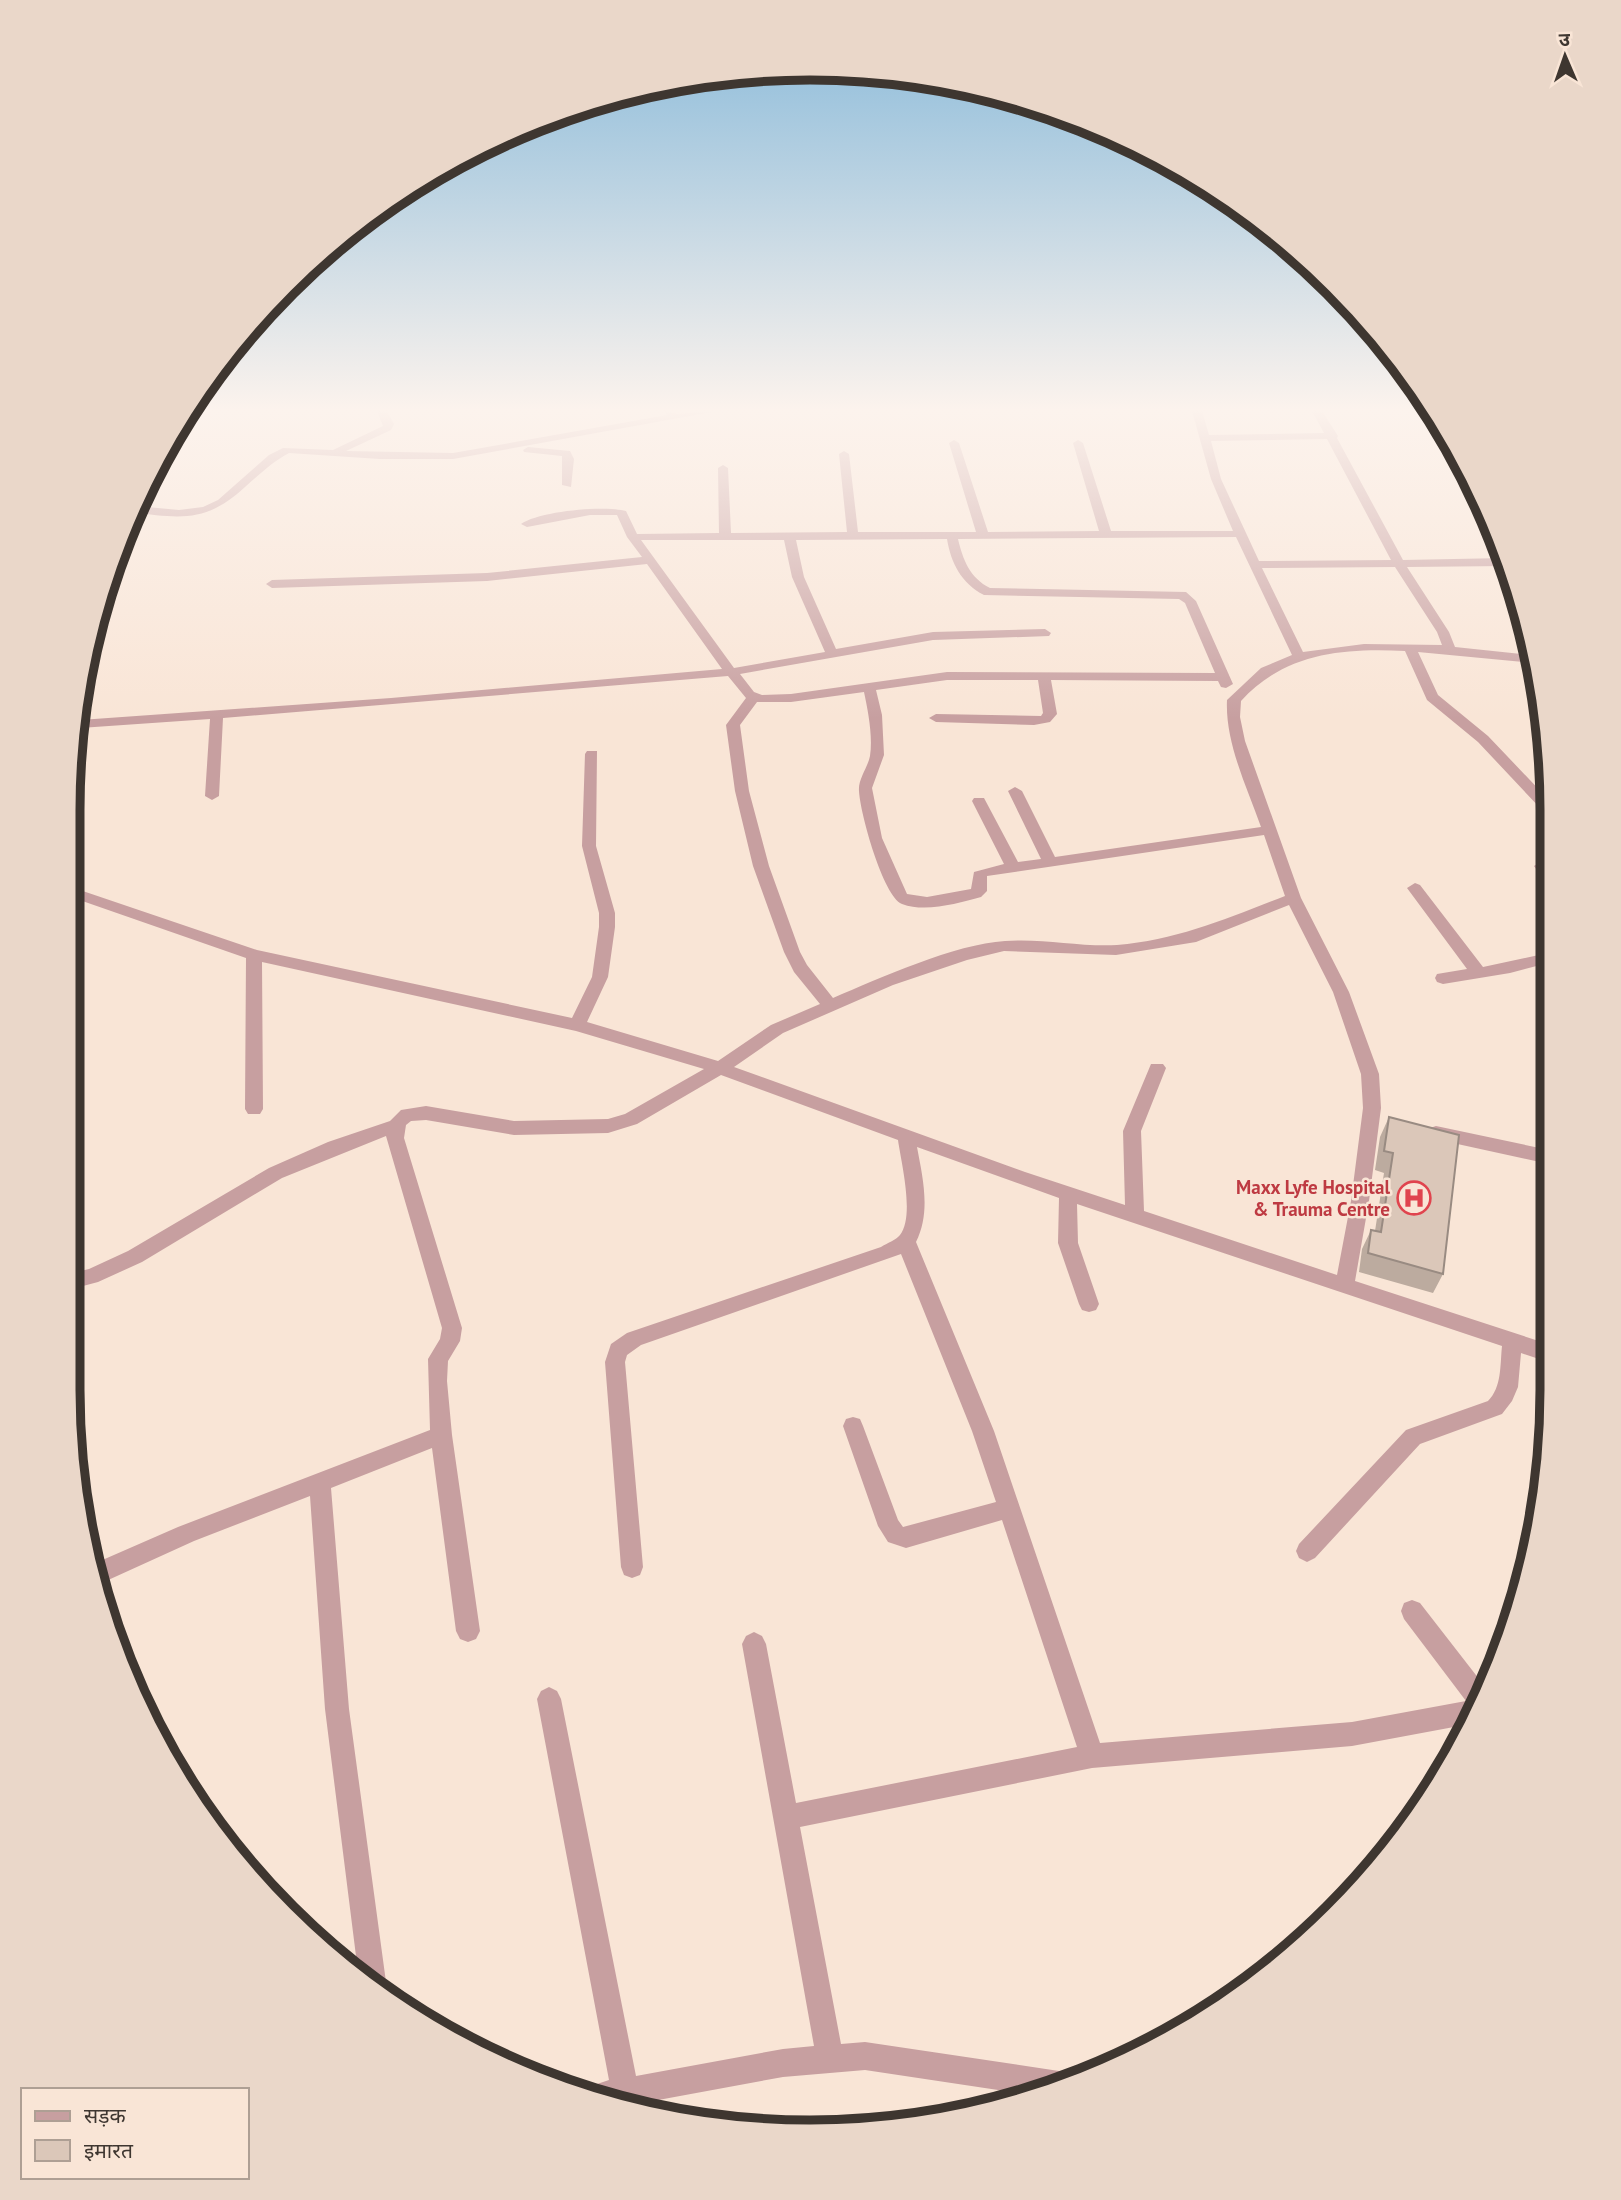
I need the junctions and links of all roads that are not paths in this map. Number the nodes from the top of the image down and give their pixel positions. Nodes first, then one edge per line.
1 (592, 514) edge
2 (622, 514) edge
3 (724, 514) edge
4 (851, 514) edge
5 (976, 514) edge
6 (1100, 514) edge
7 (1232, 514) edge
8 (1373, 514) edge
9 (527, 524) dead end
10 (1106, 534) junction
11 (1241, 534) junction
12 (853, 535) junction
13 (952, 535) junction
14 (983, 535) junction
15 (725, 536) junction
16 (790, 536) junction
17 (633, 537) junction
18 (650, 560) junction
19 (1497, 562) edge
20 (1399, 563) junction
21 (1254, 565) junction
22 (272, 584) dead end
23 (1045, 633) dead end
24 (1410, 648) junction
25 (1450, 649) junction
26 (832, 653) junction
27 (1300, 658) junction
28 (1524, 658) edge
29 (731, 672) junction
30 (1044, 676) junction
31 (1221, 677) junction
32 (869, 686) junction
33 (1238, 696) junction
34 (754, 697) junction
35 (217, 715) junction
36 (936, 718) dead end
37 (86, 724) edge
38 (592, 754) dead end
39 (1015, 792) dead end
40 (212, 796) dead end
41 (1540, 799) edge
42 (979, 801) dead end
43 (1270, 830) junction
44 (1050, 862) junction
45 (1013, 867) junction
46 (1415, 888) dead end
47 (81, 895) edge
48 (1293, 898) junction
49 (254, 954) junction
50 (1540, 960) edge
51 (1479, 973) junction
52 (1443, 978) dead end
53 (829, 1004) junction
54 (577, 1025) junction
55 (720, 1068) junction
56 (1157, 1068) dead end
57 (254, 1109) dead end
58 (395, 1126) junction
59 (1421, 1130) edge
60 (906, 1135) junction
61 (1540, 1155) edge
62 (1068, 1193) junction
63 (1135, 1215) junction
64 (905, 1242) junction
65 (81, 1278) edge
66 (1345, 1284) junction
67 (1089, 1304) dead end
68 (1512, 1342) junction
69 (1540, 1351) edge
70 (853, 1426) dead end
71 (441, 1435) junction
72 (320, 1482) junction
73 (1009, 1508) junction
74 (1307, 1551) dead end
75 (632, 1567) dead end
76 (104, 1572) edge
77 (1412, 1611) dead end
78 (468, 1631) dead end
79 (754, 1644) dead end
80 (1474, 1693) edge
81 (549, 1699) dead end
82 (1464, 1714) edge
83 (1093, 1756) junction
84 (786, 1817) junction
85 (372, 1973) edge
86 (830, 2059) junction
87 (1015, 2088) edge
88 (617, 2094) edge
89 (625, 2096) edge

1 - 9 street
2 - 17 street
3 - 15 street
4 - 12 street
5 - 14 street
6 - 10 street
7 - 11 street
8 - 20 street
10 - 11 street
10 - 14 street
11 - 21 street
12 - 13 street
12 - 16 street
13 - 14 street
13 - 31 street
15 - 16 street
15 - 17 street
16 - 26 street
17 - 18 street
18 - 22 street
18 - 29 street
19 - 20 street
20 - 21 street
20 - 25 street
21 - 27 street
23 - 26 street
24 - 25 street
24 - 27 street
24 - 41 street
25 - 28 street
26 - 29 street
27 - 33 street
29 - 34 street
29 - 35 street
30 - 31 street
30 - 32 street
30 - 36 street
31 - 33 street
32 - 34 street
32 - 45 street
33 - 43 street
34 - 53 street
35 - 37 street
35 - 40 street
38 - 54 street
39 - 44 street
42 - 45 street
43 - 44 street
43 - 48 street
44 - 45 street
46 - 51 street
47 - 49 street
48 - 53 street
48 - 66 street
49 - 54 street
49 - 57 street
50 - 51 street
51 - 52 street
53 - 55 street
54 - 55 street
55 - 58 street
55 - 60 street
56 - 63 street
58 - 65 street
58 - 71 street
59 - 61 street
60 - 62 street
60 - 64 street
62 - 63 street
62 - 67 street
63 - 66 street
64 - 73 street
64 - 75 street
66 - 68 street
68 - 69 street
68 - 74 street
70 - 73 street
71 - 72 street
71 - 78 street
72 - 76 street
72 - 85 street
73 - 83 street
77 - 80 street
79 - 84 street
81 - 88 street
82 - 83 street
83 - 84 street
84 - 86 street
86 - 87 street
86 - 89 street

